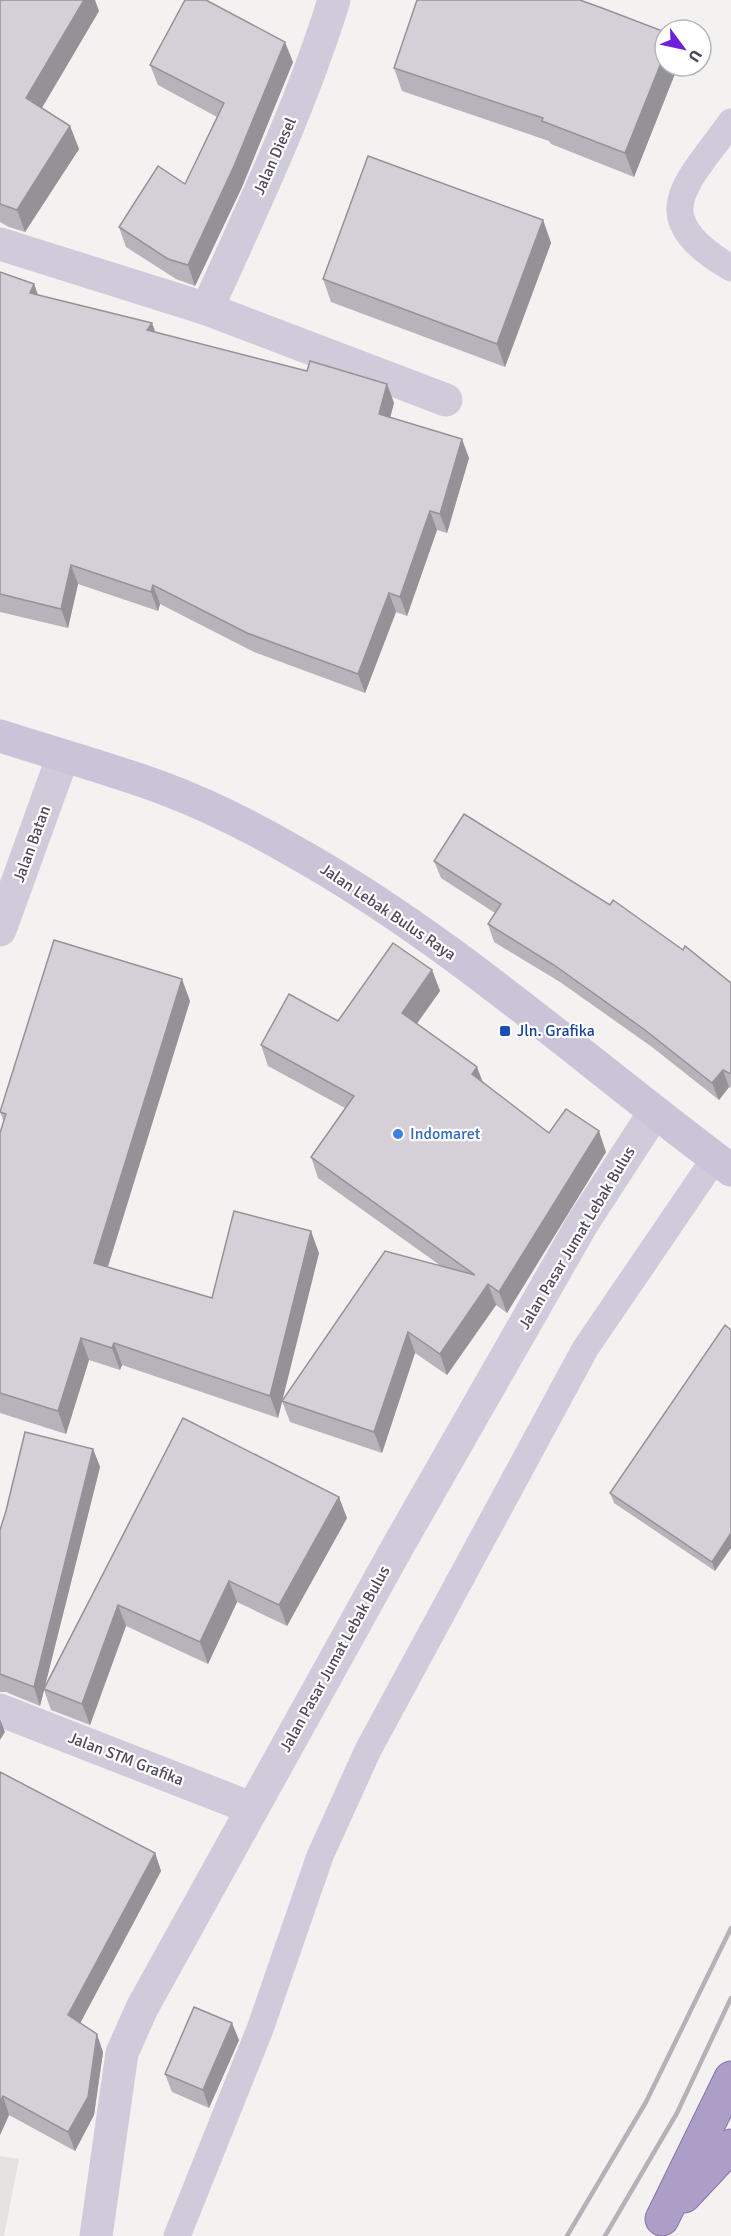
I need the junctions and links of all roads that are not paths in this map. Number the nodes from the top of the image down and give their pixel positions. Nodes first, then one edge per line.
1 (334, 0) edge
2 (731, 122) edge
3 (0, 244) edge
4 (731, 268) edge
5 (207, 309) junction
6 (446, 400) dead end
7 (0, 736) edge
8 (63, 756) junction
9 (0, 930) edge
10 (654, 1113) junction
11 (723, 1164) edge
12 (0, 1710) edge
13 (251, 1808) junction
14 (731, 2078) edge
15 (731, 2120) edge
16 (731, 2146) edge
17 (656, 2228) edge
18 (96, 2236) edge
19 (177, 2236) edge

1 - 5 street, Jalan Diesel
2 - 4 lane
3 - 5 street
5 - 6 street
7 - 8 main road, Jalan Lebak Bulus Raya
8 - 9 street, Jalan Batan
8 - 10 main road, Jalan Lebak Bulus Raya
10 - 11 main road, Jalan Lebak Bulus Raya
10 - 13 street, Jalan Pasar Jumat Lebak Bulus
11 - 19 lane
12 - 13 street, Jalan STM Grafika
13 - 18 street, Jalan Pasar Jumat Lebak Bulus
14 - 17 highway
15 - 17 highway
16 - 17 highway

